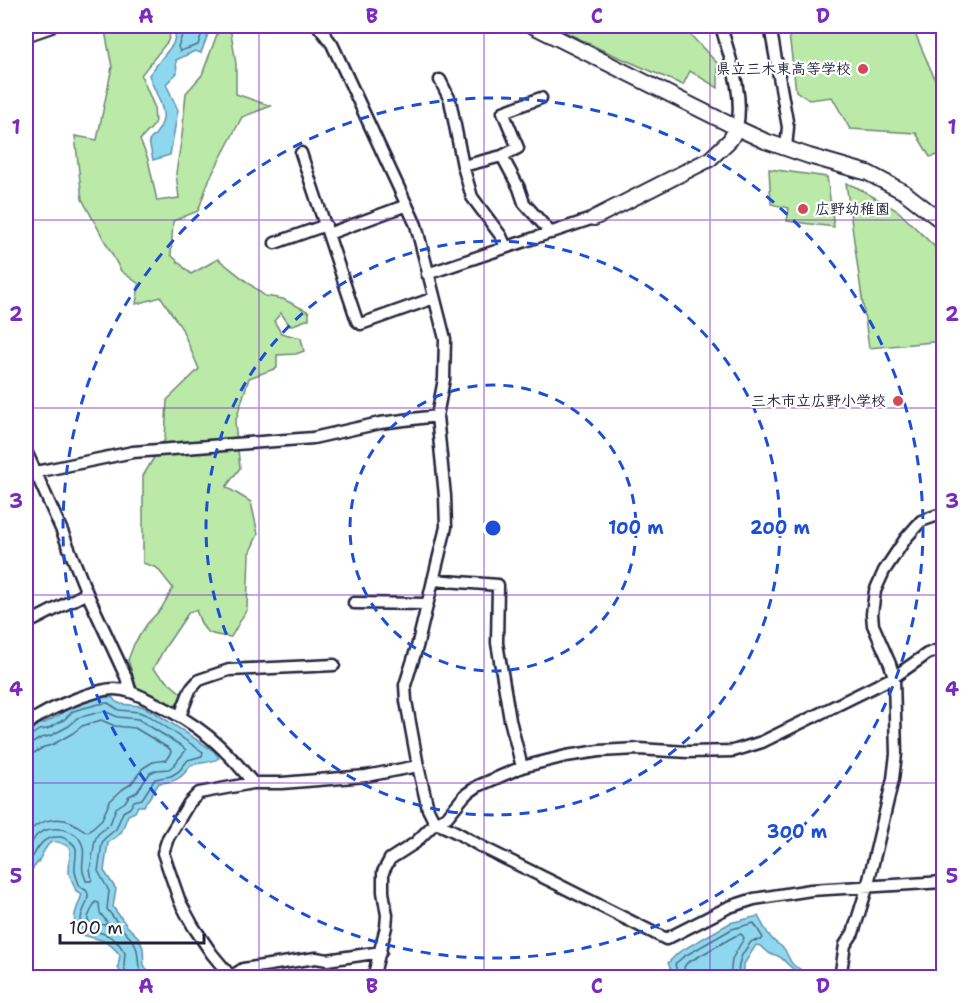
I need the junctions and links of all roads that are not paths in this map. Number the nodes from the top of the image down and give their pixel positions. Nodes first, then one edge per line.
1 (49, 26) edge
2 (318, 26) edge
3 (533, 26) edge
4 (721, 26) edge
5 (770, 26) edge
6 (26, 34) edge
7 (440, 80) dead end
8 (541, 98) dead end
9 (737, 128) junction
10 (786, 148) junction
11 (301, 153) dead end
12 (502, 156) junction
13 (463, 166) junction
14 (407, 206) junction
15 (594, 218) joint
16 (944, 223) edge
17 (327, 230) junction
18 (551, 232) junction
19 (275, 243) dead end
20 (506, 247) junction
21 (428, 274) junction
22 (434, 298) junction
23 (437, 416) junction
24 (26, 451) edge
25 (36, 472) junction
26 (944, 513) edge
27 (433, 580) junction
28 (87, 593) junction
29 (354, 603) dead end
30 (427, 604) junction
31 (26, 624) edge
32 (944, 648) edge
33 (334, 665) dead end
34 (894, 677) junction
35 (130, 690) junction
36 (180, 716) junction
37 (26, 726) edge
38 (418, 766) junction
39 (522, 767) junction
40 (253, 783) junction
41 (435, 823) junction
42 (944, 882) edge
43 (867, 888) junction
44 (381, 952) junction
45 (232, 977) edge
46 (373, 978) edge
47 (840, 978) edge

1 - 6 street
2 - 14 street
3 - 9 street
4 - 9 street
5 - 10 street
7 - 13 street
8 - 12 street
9 - 10 street
9 - 15 street
10 - 16 street
11 - 17 street
12 - 13 street
12 - 18 street
13 - 20 street
14 - 17 street
14 - 21 street
15 - 18 street
17 - 19 street
17 - 22 street
18 - 20 street
20 - 21 street
21 - 22 street
22 - 23 street
23 - 25 street
23 - 27 street
24 - 25 street
25 - 28 street
26 - 34 street
27 - 30 street
27 - 39 street
28 - 31 street
28 - 35 street
29 - 30 street
30 - 38 street
32 - 34 street
33 - 36 street
34 - 39 street
34 - 43 street
35 - 36 street
35 - 37 street
36 - 40 street
38 - 40 street
38 - 41 street
39 - 41 street
40 - 45 street
41 - 43 street
41 - 44 street
42 - 43 street
43 - 47 street
44 - 45 street
44 - 46 street

